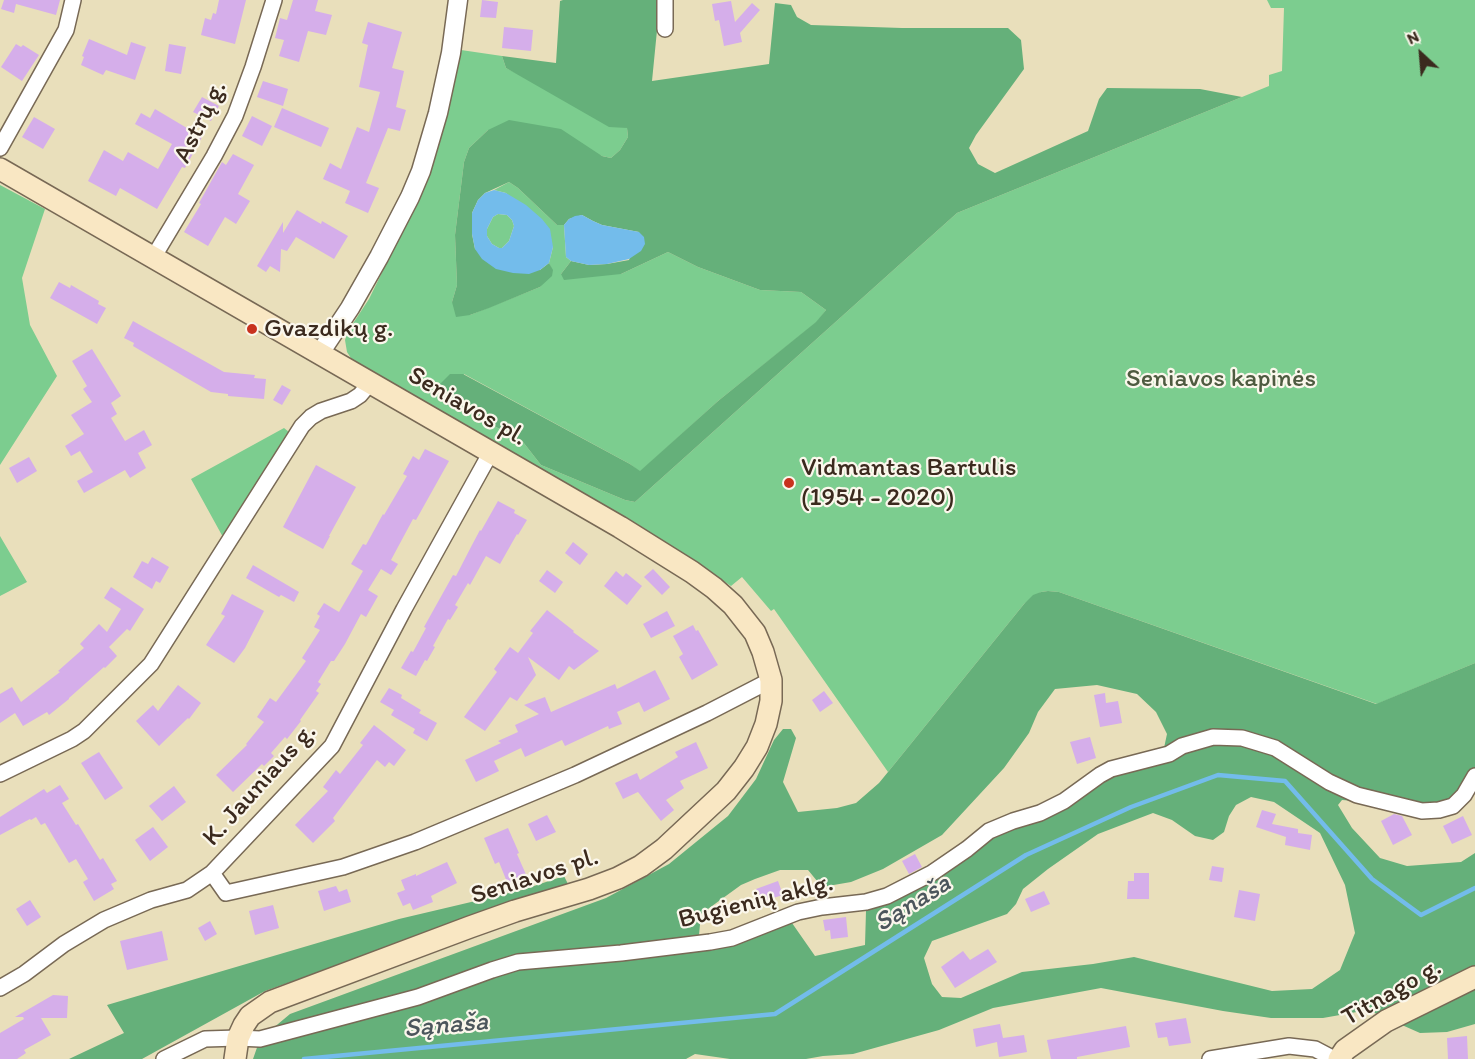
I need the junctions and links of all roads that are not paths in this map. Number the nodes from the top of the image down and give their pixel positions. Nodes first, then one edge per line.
1 (73, 0) edge
2 (274, 0) edge
3 (459, 0) edge
4 (665, 0) edge
5 (665, 29) dead end
6 (0, 148) edge
7 (0, 169) edge
8 (153, 258) junction
9 (320, 353) junction
10 (370, 383) junction
11 (491, 452) junction
12 (771, 680) junction
13 (0, 774) edge
14 (1475, 776) edge
15 (212, 873) junction
16 (1475, 977) edge
17 (0, 988) edge
18 (237, 1048) edge
19 (164, 1059) edge
20 (1210, 1059) edge
21 (1334, 1059) edge
22 (1339, 1059) edge

1 - 6 street
2 - 8 street, Astrų g.
3 - 9 street
4 - 5 street
7 - 8 main road, Seniavos pl.
8 - 9 main road, Seniavos pl.
9 - 10 main road, Seniavos pl.
10 - 11 main road, Seniavos pl.
10 - 13 street
11 - 12 main road, Seniavos pl.
11 - 15 street, K. Jauniaus g.
12 - 15 street
12 - 18 main road, Seniavos pl.
14 - 18 street, Bugienių aklg.
15 - 17 street, K. Jauniaus g.
16 - 22 main road, Titnago g.
18 - 19 street, Bugienių aklg.
20 - 21 street

